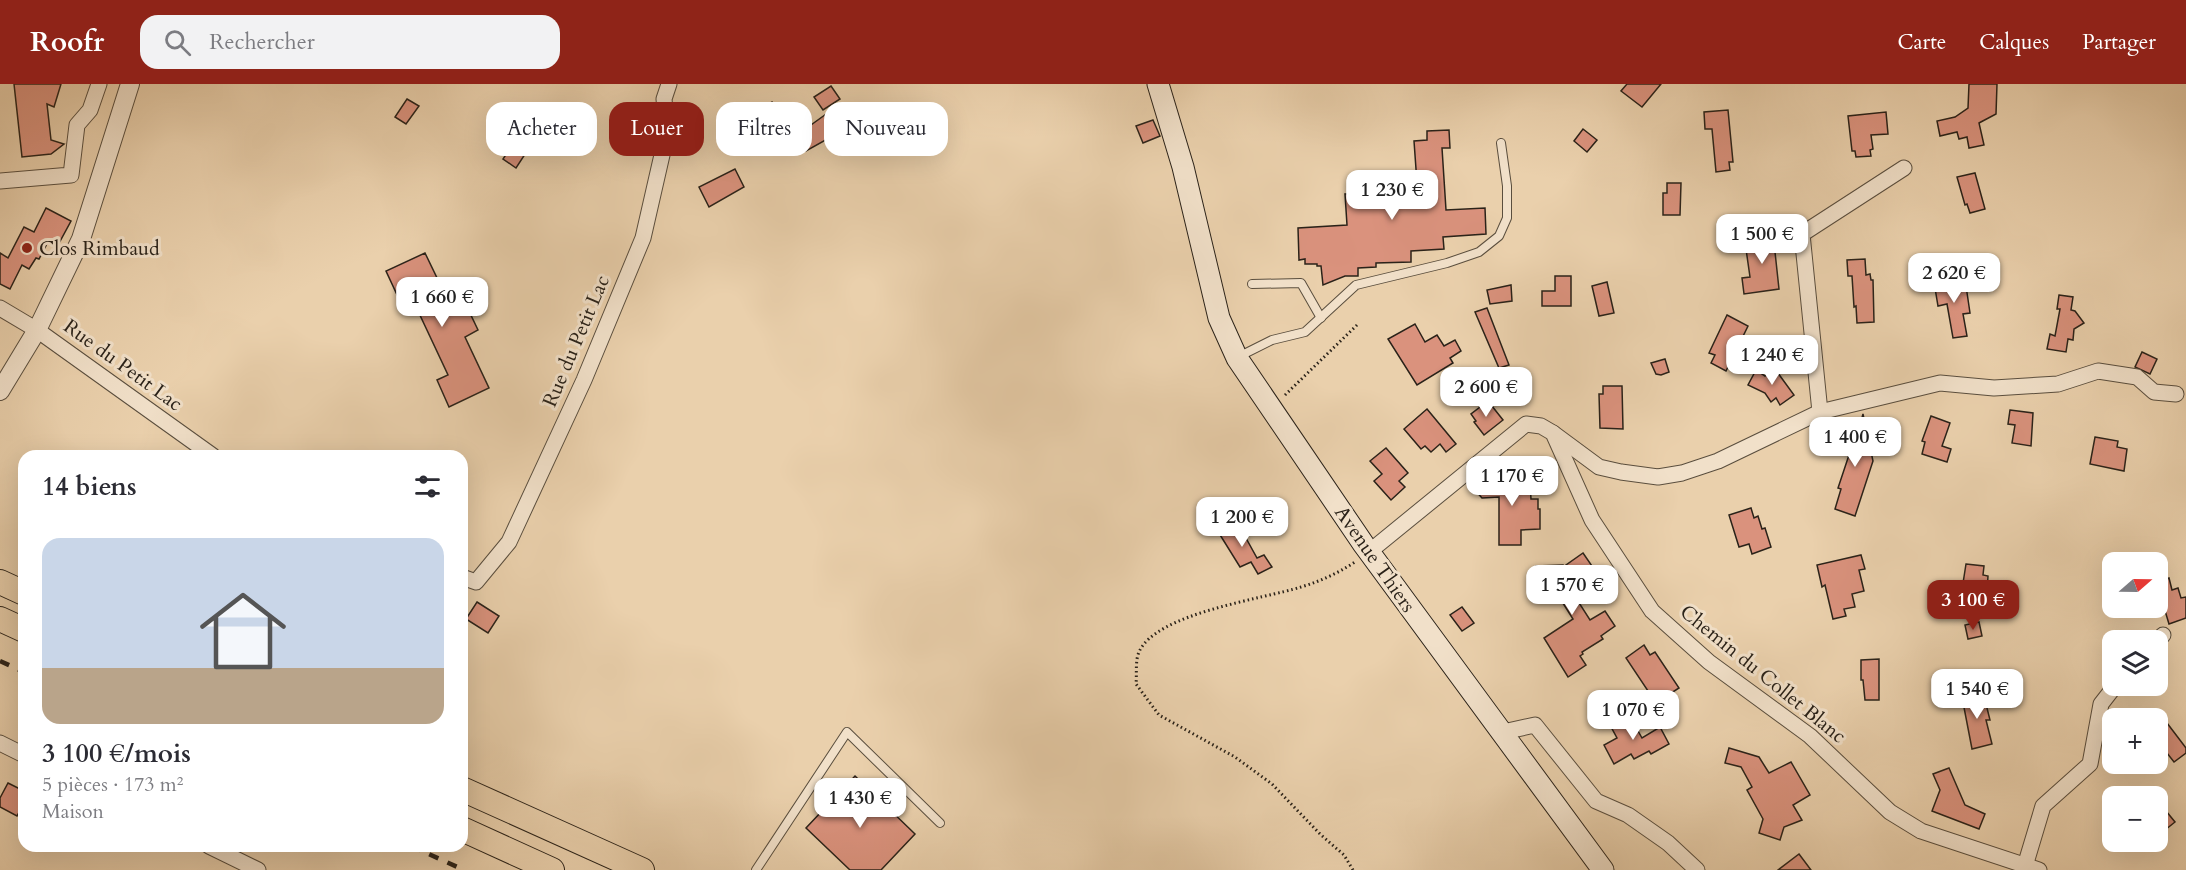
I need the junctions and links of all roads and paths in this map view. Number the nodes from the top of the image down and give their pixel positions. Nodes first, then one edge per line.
1 (99, 84) edge
2 (130, 84) edge
3 (669, 84) edge
4 (1158, 84) edge
5 (1501, 143) dead end
6 (1904, 168) dead end
7 (0, 181) edge
8 (1252, 284) dead end
9 (0, 308) edge
10 (1321, 318) junction
11 (1357, 325) dead end
12 (37, 330) junction
13 (1237, 358) junction
14 (0, 391) edge
15 (2176, 394) dead end
16 (1270, 409) junction
17 (1820, 412) junction
18 (1553, 433) junction
19 (205, 450) edge
20 (1369, 552) junction
21 (468, 579) edge
22 (0, 582) edge
23 (18, 590) edge
24 (0, 619) edge
25 (18, 627) edge
26 (2107, 696) edge
27 (1503, 732) junction
28 (0, 743) edge
29 (18, 752) edge
30 (468, 792) edge
31 (940, 823) dead end
32 (468, 832) edge
33 (221, 852) edge
34 (2032, 868) edge
35 (258, 870) edge
36 (552, 870) edge
37 (642, 870) edge
38 (756, 870) edge
39 (1353, 870) edge
40 (1603, 870) edge
41 (1697, 870) edge

1 - 7 street
2 - 12 street
3 - 21 street, Rue du Petit Lac
4 - 13 main road, Avenue Thiers
5 - 10 lane
6 - 17 street
8 - 10 lane
9 - 12 street, Rue du Petit Lac
10 - 13 lane
11 - 16 path
12 - 14 street
12 - 19 street, Rue du Petit Lac
13 - 16 main road, Avenue Thiers
15 - 17 street
16 - 20 main road, Avenue Thiers
17 - 18 street
18 - 20 street
18 - 34 street, Chemin du Collet Blanc
20 - 27 main road, Avenue Thiers
20 - 39 path
22 - 23 highway
24 - 25 highway
26 - 34 street
27 - 40 main road, Avenue Thiers
27 - 41 street
28 - 29 street
30 - 37 highway
31 - 38 lane
32 - 36 highway
33 - 35 street

